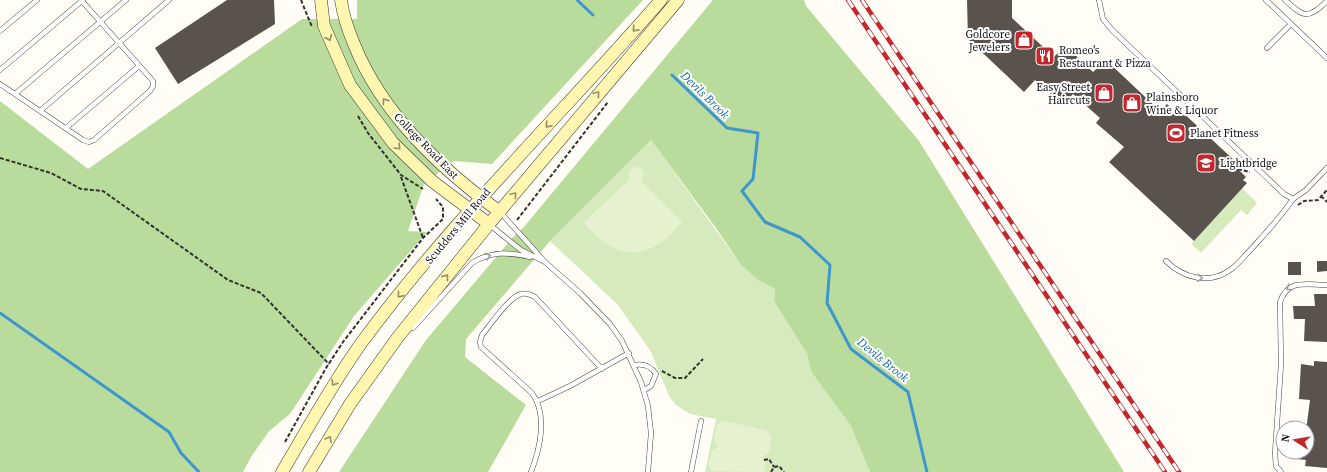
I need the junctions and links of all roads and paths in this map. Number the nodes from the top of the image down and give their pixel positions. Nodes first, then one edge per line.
1 (37, 0) edge
2 (82, 0) edge
3 (126, 0) edge
4 (169, 0) edge
5 (321, 0) edge
6 (342, 0) edge
7 (662, 0) edge
8 (678, 0) edge
9 (1099, 0) edge
10 (1266, 0) edge
11 (1285, 0) edge
12 (1327, 1) edge
13 (100, 22) junction
14 (1291, 24) junction
15 (0, 31) edge
16 (119, 43) junction
17 (1266, 48) dead end
18 (1327, 58) edge
19 (139, 66) junction
20 (0, 70) edge
21 (0, 84) edge
22 (15, 94) junction
23 (613, 96) dead end
24 (40, 111) junction
25 (66, 128) junction
26 (0, 158) edge
27 (1327, 168) edge
28 (401, 175) dead end
29 (1327, 190) edge
30 (481, 198) junction
31 (1293, 199) junction
32 (1327, 202) edge
33 (470, 211) junction
34 (500, 212) junction
35 (489, 224) junction
36 (513, 225) junction
37 (423, 238) dead end
38 (1166, 261) dead end
39 (545, 262) junction
40 (1327, 285) edge
41 (398, 337) junction
42 (628, 353) junction
43 (703, 359) dead end
44 (329, 364) dead end
45 (634, 365) junction
46 (602, 369) junction
47 (655, 372) junction
48 (644, 390) junction
49 (538, 401) junction
50 (701, 421) dead end
51 (764, 460) dead end
52 (774, 467) junction
53 (282, 472) edge
54 (309, 472) edge
55 (531, 472) edge
56 (648, 472) edge
57 (691, 472) edge
58 (771, 472) edge
59 (784, 472) edge
60 (1281, 472) edge

1 - 15 lane
2 - 13 lane
2 - 20 lane
3 - 13 lane
4 - 16 lane
5 -> 33 main road, College Road East
30 -> 6 main road, College Road East
7 -> 30 main road, Scudders Mill Road
34 -> 8 main road, Scudders Mill Road
9 - 31 lane
10 - 14 lane
11 - 12 lane
13 - 16 lane
13 - 22 lane
14 - 17 lane
14 - 18 lane
16 - 19 lane
16 - 24 lane
19 - 25 lane
19 - 25 lane
21 - 22 lane
22 - 24 lane
23 - 36 path
24 - 25 lane
26 - 44 path
27 - 31 lane
28 - 37 path
29 - 32 path
30 - 33 main road, Scudders Mill Road
30 - 34 main road, College Road East
38 -> 31 lane
33 - 35 main road, College Road East
33 -> 53 main road, Scudders Mill Road
34 - 35 main road, Scudders Mill Road
34 - 36 lane
35 - 39 lane
41 -> 35 main road, Scudders Mill Road
36 - 39 lane
41 -> 39 lane
39 - 42 lane
40 -> 60 lane
54 -> 41 main road, Scudders Mill Road
42 - 45 lane
42 - 46 lane
43 - 47 path
45 - 47 lane
45 - 48 lane
46 - 49 lane
46 - 49 lane
47 - 48 lane
48 - 56 lane
49 - 55 lane
50 - 57 lane
51 - 52 path
52 - 58 path
52 - 59 path

